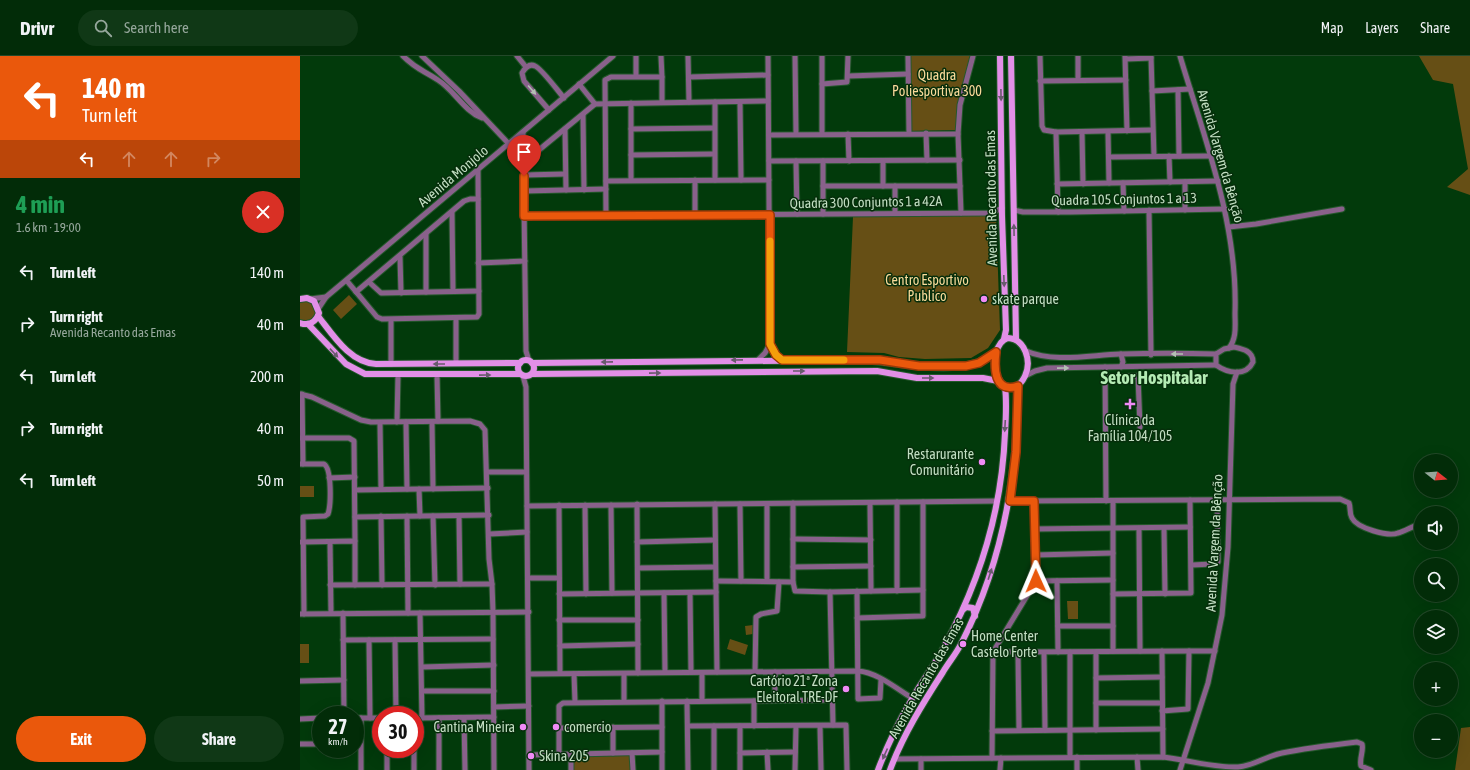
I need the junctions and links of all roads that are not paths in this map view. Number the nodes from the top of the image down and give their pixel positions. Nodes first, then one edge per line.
1 (403, 56) edge
2 (422, 56) edge
3 (517, 56) edge
4 (613, 56) edge
5 (636, 56) edge
6 (661, 56) edge
7 (688, 56) edge
8 (768, 56) edge
9 (795, 56) edge
10 (822, 56) edge
11 (848, 56) edge
12 (908, 56) edge
13 (973, 56) edge
14 (1000, 56) edge
15 (1011, 56) edge
16 (1040, 56) edge
17 (1078, 56) edge
18 (1180, 56) edge
19 (1152, 57) edge
20 (1126, 58) edge
21 (526, 67) junction
22 (908, 74) junction
23 (768, 75) junction
24 (636, 76) junction
25 (689, 76) junction
26 (848, 76) junction
27 (662, 77) junction
28 (1078, 80) junction
29 (1126, 80) junction
30 (1040, 81) junction
31 (579, 84) junction
32 (822, 84) junction
33 (1190, 89) junction
34 (1152, 90) junction
35 (1178, 90) junction
36 (564, 98) junction
37 (768, 101) junction
38 (662, 102) junction
39 (689, 102) junction
40 (715, 102) junction
41 (740, 102) junction
42 (605, 103) junction
43 (631, 103) junction
44 (595, 104) junction
45 (549, 110) junction
46 (583, 115) junction
47 (485, 119) junction
48 (714, 128) junction
49 (565, 129) junction
50 (631, 129) junction
51 (1152, 130) junction
52 (1127, 131) junction
53 (523, 132) junction
54 (1056, 132) junction
55 (1082, 132) junction
56 (1108, 132) junction
57 (909, 133) junction
58 (926, 133) junction
59 (796, 134) junction
60 (822, 134) junction
61 (848, 134) junction
62 (958, 134) junction
63 (769, 135) junction
64 (509, 144) junction
65 (714, 154) junction
66 (631, 155) junction
67 (1154, 156) junction
68 (1169, 156) junction
69 (1179, 156) junction
70 (1210, 156) junction
71 (1109, 157) junction
72 (927, 160) junction
73 (960, 160) junction
74 (769, 161) junction
75 (796, 161) junction
76 (822, 161) junction
77 (849, 161) junction
78 (883, 161) junction
79 (524, 163) junction
80 (478, 171) junction
81 (1002, 171) junction
82 (1014, 172) junction
83 (565, 174) junction
84 (524, 176) junction
85 (631, 180) junction
86 (695, 180) junction
87 (714, 180) junction
88 (741, 180) junction
89 (769, 180) junction
90 (606, 181) junction
91 (1218, 181) junction
92 (1170, 182) junction
93 (1185, 182) junction
94 (1109, 183) junction
95 (1123, 183) junction
96 (1002, 184) junction
97 (1013, 184) junction
98 (1057, 184) junction
99 (1084, 184) junction
100 (823, 186) junction
101 (883, 186) junction
102 (896, 186) junction
103 (960, 186) junction
104 (606, 189) junction
105 (566, 190) junction
106 (584, 190) junction
107 (524, 191) junction
108 (1013, 192) junction
109 (1002, 196) junction
110 (478, 199) junction
111 (1002, 208) junction
112 (1225, 209) junction
113 (1149, 210) junction
114 (1185, 210) junction
115 (1342, 210) dead end
116 (1124, 211) junction
117 (452, 212) junction
118 (1014, 212) junction
119 (1058, 212) junction
120 (895, 213) junction
121 (961, 213) junction
122 (992, 213) junction
123 (797, 214) junction
124 (823, 214) junction
125 (695, 215) junction
126 (770, 215) junction
127 (524, 216) junction
128 (606, 216) junction
129 (1002, 216) junction
130 (1229, 227) junction
131 (426, 234) junction
132 (400, 257) junction
133 (525, 261) junction
134 (478, 263) junction
135 (347, 281) junction
136 (369, 282) junction
137 (453, 291) junction
138 (479, 291) junction
139 (356, 292) junction
140 (426, 292) junction
141 (400, 293) junction
142 (326, 297) junction
143 (300, 299) edge
144 (310, 299) junction
145 (318, 309) junction
146 (318, 316) junction
147 (456, 318) junction
148 (391, 320) junction
149 (300, 324) edge
150 (308, 324) junction
151 (1235, 336) junction
152 (1004, 339) junction
153 (1016, 339) junction
154 (770, 344) junction
155 (1229, 348) junction
156 (1241, 348) junction
157 (526, 351) junction
158 (1026, 351) junction
159 (996, 352) junction
160 (1121, 354) junction
161 (1216, 354) junction
162 (1151, 355) junction
163 (1087, 356) junction
164 (758, 360) junction
165 (782, 360) junction
166 (521, 362) junction
167 (531, 362) junction
168 (468, 363) junction
169 (380, 364) junction
170 (391, 364) junction
171 (456, 364) junction
172 (1216, 365) junction
173 (1086, 367) junction
174 (1105, 367) junction
175 (1121, 367) junction
176 (757, 371) junction
177 (784, 371) junction
178 (1230, 372) junction
179 (1237, 372) junction
180 (398, 375) junction
181 (437, 375) junction
182 (466, 375) junction
183 (526, 375) junction
184 (378, 376) junction
185 (1025, 376) junction
186 (1105, 377) junction
187 (998, 381) junction
188 (1233, 384) junction
189 (1018, 386) junction
190 (1005, 387) junction
191 (301, 394) edge
192 (397, 422) junction
193 (406, 422) junction
194 (432, 422) junction
195 (438, 422) junction
196 (380, 423) junction
197 (1140, 427) dead end
198 (301, 438) edge
199 (1004, 448) junction
200 (1016, 452) junction
201 (1003, 463) junction
202 (1014, 463) junction
203 (301, 464) edge
204 (488, 472) junction
205 (526, 472) junction
206 (355, 477) junction
207 (329, 478) junction
208 (488, 488) junction
209 (381, 489) junction
210 (407, 489) junction
211 (419, 489) junction
212 (433, 489) junction
213 (355, 490) junction
214 (1190, 500) junction
215 (1217, 500) junction
216 (1229, 500) junction
217 (997, 501) junction
218 (1010, 501) junction
219 (1034, 501) junction
220 (1106, 501) junction
221 (1113, 501) junction
222 (897, 502) junction
223 (923, 502) junction
224 (793, 503) junction
225 (870, 503) junction
226 (637, 504) junction
227 (715, 504) junction
228 (740, 504) junction
229 (766, 504) junction
230 (559, 505) junction
231 (585, 505) junction
232 (611, 505) junction
233 (527, 506) junction
234 (488, 515) junction
235 (381, 516) junction
236 (407, 516) junction
237 (420, 516) junction
238 (433, 516) junction
239 (459, 516) junction
240 (301, 517) edge
241 (355, 517) junction
242 (1414, 525) edge
243 (1190, 527) junction
244 (1113, 528) junction
245 (1139, 528) junction
246 (1164, 528) junction
247 (1035, 529) junction
248 (527, 532) junction
249 (489, 534) junction
250 (793, 539) junction
251 (715, 540) junction
252 (871, 540) junction
253 (355, 541) junction
254 (301, 542) edge
255 (330, 542) junction
256 (637, 542) junction
257 (1113, 554) junction
258 (1035, 555) junction
259 (1192, 565) junction
260 (793, 566) junction
261 (871, 566) junction
262 (716, 567) junction
263 (638, 568) junction
264 (528, 578) junction
265 (559, 578) junction
266 (1114, 580) junction
267 (716, 581) junction
268 (741, 581) junction
269 (768, 581) junction
270 (1036, 581) junction
271 (1057, 581) junction
272 (779, 582) junction
273 (793, 582) junction
274 (408, 584) junction
275 (435, 584) junction
276 (460, 584) junction
277 (492, 584) junction
278 (330, 585) junction
279 (355, 585) junction
280 (382, 585) junction
281 (972, 588) junction
282 (923, 590) junction
283 (857, 591) junction
284 (871, 591) junction
285 (897, 591) junction
286 (716, 592) junction
287 (830, 592) junction
288 (612, 593) junction
289 (637, 593) junction
290 (664, 593) junction
291 (690, 593) junction
292 (559, 594) junction
293 (586, 594) junction
294 (984, 594) junction
295 (1114, 594) junction
296 (1139, 594) junction
297 (1165, 594) junction
298 (964, 609) junction
299 (493, 612) junction
300 (529, 612) junction
301 (330, 613) junction
302 (343, 613) junction
303 (408, 613) junction
304 (420, 613) junction
305 (302, 614) edge
306 (975, 616) junction
307 (857, 618) junction
308 (560, 620) junction
309 (638, 620) junction
310 (1058, 626) junction
311 (1113, 626) junction
312 (493, 639) junction
313 (343, 640) junction
314 (369, 640) junction
315 (395, 640) junction
316 (421, 640) junction
317 (638, 644) junction
318 (560, 646) junction
319 (1113, 651) junction
320 (1140, 651) junction
321 (1162, 651) junction
322 (1189, 651) junction
323 (1215, 651) junction
324 (993, 652) junction
325 (1058, 652) junction
326 (1070, 652) junction
327 (1096, 652) junction
328 (1018, 653) junction
329 (1044, 653) junction
330 (935, 664) junction
331 (494, 665) junction
332 (422, 667) junction
333 (858, 671) junction
334 (665, 672) junction
335 (690, 672) junction
336 (717, 672) junction
337 (755, 672) junction
338 (775, 672) junction
339 (832, 672) junction
340 (943, 672) junction
341 (560, 673) junction
342 (638, 673) junction
343 (702, 673) junction
344 (529, 674) junction
345 (574, 674) junction
346 (624, 674) junction
347 (1162, 677) junction
348 (1096, 678) junction
349 (344, 680) junction
350 (881, 680) junction
351 (300, 681) edge
352 (920, 688) junction
353 (422, 691) junction
354 (494, 691) junction
355 (930, 695) junction
356 (912, 698) junction
357 (702, 700) junction
358 (775, 700) junction
359 (832, 700) junction
360 (624, 701) junction
361 (662, 701) junction
362 (687, 701) junction
363 (754, 701) junction
364 (575, 702) junction
365 (1096, 703) junction
366 (1162, 703) junction
367 (344, 706) edge
368 (396, 706) edge
369 (422, 706) edge
370 (529, 706) junction
371 (494, 707) junction
372 (1162, 711) junction
373 (494, 717) junction
374 (312, 718) edge
375 (364, 718) edge
376 (370, 718) joint
377 (424, 718) edge
378 (439, 718) junction
379 (464, 718) junction
380 (300, 719) edge
381 (833, 725) junction
382 (688, 726) junction
383 (714, 726) junction
384 (740, 726) junction
385 (754, 726) junction
386 (796, 726) junction
387 (820, 726) junction
388 (613, 727) junction
389 (662, 727) junction
390 (559, 728) junction
391 (1163, 729) junction
392 (1019, 730) junction
393 (1045, 730) junction
394 (1071, 730) junction
395 (1096, 730) junction
396 (992, 731) junction
397 (300, 744) edge
398 (312, 744) edge
399 (662, 752) junction
400 (767, 752) junction
401 (795, 752) junction
402 (613, 753) junction
403 (632, 753) junction
404 (740, 753) junction
405 (529, 754) junction
406 (558, 754) junction
407 (571, 754) junction
408 (1070, 757) junction
409 (1077, 757) junction
410 (1137, 757) junction
411 (1163, 757) junction
412 (362, 758) edge
413 (387, 758) edge
414 (414, 758) edge
415 (992, 758) junction
416 (1001, 758) junction
417 (894, 759) junction
418 (921, 759) junction
419 (1183, 759) junction
420 (362, 770) edge
421 (388, 770) edge
422 (414, 770) edge
423 (440, 770) edge
424 (465, 770) edge
425 (494, 770) edge
426 (529, 770) edge
427 (571, 770) edge
428 (633, 770) edge
429 (662, 770) edge
430 (688, 770) edge
431 (714, 770) edge
432 (740, 770) edge
433 (768, 770) edge
434 (795, 770) edge
435 (821, 770) edge
436 (847, 770) edge
437 (878, 770) edge
438 (890, 770) edge
439 (921, 770) edge
440 (1000, 770) edge
441 (1077, 770) edge
442 (1138, 770) edge
443 (1180, 770) edge
444 (1371, 770) edge

1 - 47 street
2 - 47 street
3 - 21 street
4 - 31 street, Avenida Monjolo
5 - 24 street
6 - 27 street
7 - 25 street
8 - 23 street
9 - 59 street
10 - 32 street
11 - 26 street
12 - 22 street
13 - 62 street
14 -> 81 main road, Avenida Recanto das Emas
15 - 82 main road, Avenida Recanto das Emas
16 - 30 street
17 - 28 street
18 - 33 street, Avenida Vargem da Bênção
19 - 20 street
19 - 34 street
20 - 29 street
21 - 36 street
21 -> 45 street
22 - 26 street
22 - 57 street
23 - 25 street
23 - 37 street
24 - 27 street
24 - 42 street
25 - 39 street
26 - 32 street
27 - 38 street
28 - 29 street
28 - 30 street
29 - 52 street
30 - 54 street
31 - 36 street, Avenida Monjolo
31 - 44 street
32 - 60 street
33 - 35 street
33 - 70 street, Avenida Vargem da Bênção
34 - 35 street
34 - 51 street
35 - 69 street
36 - 45 street, Avenida Monjolo
37 - 41 street
37 - 63 street
38 - 39 street
38 - 43 street
39 - 40 street
40 - 41 street
40 - 48 street
41 - 88 street
42 - 43 street
42 - 44 street
42 - 90 street
43 - 50 street
44 - 46 street
45 - 53 street, Avenida Monjolo
46 - 49 street
46 - 106 street
47 - 64 street
48 - 50 street
48 - 65 street
49 - 79 street
49 - 83 street
50 - 66 street
51 - 52 street
51 - 67 street
52 - 56 street
53 - 64 street, Avenida Monjolo
53 - 79 street
54 - 55 street
54 - 98 street
55 - 56 street
55 - 99 street
56 - 71 street
57 - 58 street
57 - 61 street
58 - 62 street
58 - 72 street
59 - 60 street
59 - 63 street
60 - 61 street
61 - 77 street
62 - 73 street
63 - 74 street
64 - 80 street, Avenida Monjolo
65 - 66 street
65 - 87 street
66 - 85 street
67 - 68 street
67 - 71 street
68 - 69 street
68 - 92 street
69 - 70 street
70 - 91 street, Avenida Vargem da Bênção
71 - 94 street
72 - 73 street
72 - 78 street
73 - 103 street
74 - 75 street
74 - 89 street
75 - 76 street
75 - 123 street
76 - 77 street
76 - 100 street
77 - 78 street
78 - 101 street
79 - 84 street
80 - 110 street
80 - 135 street, Avenida Monjolo
81 - 82 main road
81 - 96 main road, Avenida Recanto das Emas
82 - 97 main road, Avenida Recanto das Emas
83 - 84 street
83 - 105 street
84 - 107 street
85 - 86 street
85 - 90 street
86 - 87 street
86 - 125 street
87 - 88 street
88 - 89 street
89 - 126 street
90 - 104 street
91 - 93 street
91 - 112 street, Avenida Vargem da Bênção
92 - 93 street
92 - 95 street
93 - 114 street
94 - 95 street
94 - 99 street
95 - 116 street
96 - 97 main road
96 - 109 main road, Avenida Recanto das Emas
97 - 108 main road, Avenida Recanto das Emas
98 - 99 street
98 - 119 street
100 - 101 street
100 - 124 street
101 - 102 street
102 - 103 street
102 - 120 street
103 - 121 street
104 - 106 street
104 - 128 street
105 - 106 street
105 - 107 street
107 - 127 street
108 - 109 main road
108 - 118 main road, Avenida Recanto das Emas
109 - 111 main road, Avenida Recanto das Emas
110 - 117 street
110 - 134 street
111 - 122 street, Quadra 300 Conjuntos 1 a 42A
111 - 129 main road, Avenida Recanto das Emas
112 - 114 street, Quadra 105 Conjuntos 1 a 13
112 - 130 street, Avenida Vargem da Bênção
113 - 114 street, Quadra 105 Conjuntos 1 a 13
113 - 116 street, Quadra 105 Conjuntos 1 a 13
113 - 162 street
115 - 130 street
116 - 119 street, Quadra 105 Conjuntos 1 a 13
117 - 131 street
117 - 137 street
118 - 119 street, Quadra 105 Conjuntos 1 a 13
153 -> 118 main road, Avenida Recanto das Emas
120 - 121 street, Quadra 300 Conjuntos 1 a 42A
120 - 124 street, Quadra 300 Conjuntos 1 a 42A
121 - 122 street, Quadra 300 Conjuntos 1 a 42A
122 - 129 street, Quadra 300 Conjuntos 1 a 42A
123 - 124 street, Quadra 300 Conjuntos 1 a 42A
123 - 126 street, Quadra 300 Conjuntos 1 a 42A
125 - 126 street, Quadra 300 Conjuntos 1 a 42A
125 - 128 street, Quadra 300 Conjuntos 1 a 42A
126 - 154 street
127 - 128 street, Quadra 300 Conjuntos 1 a 42A
127 - 133 street
129 -> 152 main road, Avenida Recanto das Emas
130 - 151 street, Avenida Vargem da Bênção
131 - 132 street
131 - 140 street
132 - 136 street
132 - 141 street
133 - 134 street
133 - 157 street
134 - 138 street
135 - 139 street
135 - 142 street, Avenida Monjolo
136 - 139 street
136 - 141 street
137 - 138 street
137 - 140 street
138 - 147 street
139 - 148 street
140 - 141 street
142 - 144 street
142 - 145 street, Avenida Monjolo
143 - 144 main road
144 - 145 main road
145 - 146 main road
146 - 150 main road
146 - 169 main road
147 - 148 street
147 - 171 street
148 - 170 street
149 - 150 main road
150 -> 184 main road
151 - 155 street, Avenida Vargem da Bênção
151 - 156 street, Avenida Vargem da Bênção
152 - 153 main road
152 - 159 main road
153 - 158 main road
154 - 164 street
154 - 165 street
155 - 156 street
155 - 161 street
156 - 179 street
157 - 166 street
157 - 167 street
158 - 163 street
158 - 185 main road
159 - 165 main road
159 - 187 main road
160 - 162 street
160 - 163 street
160 - 175 street
161 -> 162 street
161 - 172 street
163 - 173 street
164 - 165 main road
164 -> 167 main road
164 - 176 main road
165 - 177 main road
166 - 167 main road
166 - 168 main road
166 - 183 main road
167 - 183 main road
168 - 171 main road
168 - 182 main road
169 - 170 main road
169 - 184 main road
171 -> 170 main road
172 - 175 street
172 - 178 street
173 - 174 street
185 -> 173 street
174 - 175 street
174 - 186 street
176 - 177 main road
183 -> 176 main road
177 -> 187 main road
178 - 179 street
178 - 188 street, Avenida Vargem da Bênção
179 - 188 street, Avenida Vargem da Bênção
180 - 181 main road
180 - 184 main road
180 - 192 street
181 - 182 main road
181 - 195 street
182 -> 183 main road
183 - 205 street
185 - 189 main road
186 - 197 street
186 - 220 street
187 - 190 main road
188 - 216 street, Avenida Vargem da Bênção
189 - 190 main road
189 - 200 main road, Avenida Recanto das Emas
190 -> 199 main road, Avenida Recanto das Emas
191 - 196 street
191 - 198 street
192 - 193 street
192 - 196 street
193 - 194 street
193 - 210 street
194 - 195 street
194 - 212 street
195 - 204 street
196 - 209 street
198 - 203 street
198 - 206 street
199 - 200 main road
199 - 201 main road, Avenida Recanto das Emas
200 - 202 main road, Avenida Recanto das Emas
201 - 202 main road
201 - 217 main road, Avenida Recanto das Emas
202 - 218 main road, Avenida Recanto das Emas
203 - 207 street
204 - 205 street
204 - 208 street
205 - 233 street
206 - 207 street
206 - 213 street
207 - 240 street
208 - 212 street
208 - 234 street
209 - 210 street
209 - 213 street
210 - 211 street
211 - 212 street
211 - 237 street
213 - 241 street
214 - 215 street
214 - 221 street
214 - 243 street
215 - 216 street
215 - 259 street
216 - 242 street
216 - 323 street, Avenida Vargem da Bênção
217 - 223 street
217 - 281 main road, Avenida Recanto das Emas
218 - 219 street
294 -> 218 main road, Avenida Recanto das Emas
219 - 220 street
219 - 247 street
220 - 221 street
221 - 244 street
222 - 223 street
222 - 225 street
222 - 285 street
223 - 282 street
224 - 225 street
224 - 229 street
224 - 250 street
225 - 252 street
226 - 227 street
226 - 232 street
226 - 256 street
227 - 228 street
227 - 251 street
228 - 229 street
228 - 268 street
229 - 269 street
230 - 231 street
230 - 233 street
230 - 265 street
231 - 232 street
231 - 293 street
232 - 288 street
233 - 248 street
234 - 239 street
234 - 249 street
235 - 236 street
235 - 241 street
235 - 280 street
236 - 237 street
236 - 274 street
237 - 238 street
238 - 239 street
238 - 275 street
239 - 276 street
240 - 254 street
241 - 253 street
243 - 246 street
243 - 259 street
244 - 245 street
244 - 247 street
244 - 257 street
245 - 246 street
245 - 296 street
246 - 297 street
247 - 258 street
248 - 249 street
248 - 264 street
249 - 277 street
250 - 252 street
250 - 260 street
251 - 256 street
251 - 262 street
252 - 261 street
253 - 255 street
253 - 279 street
254 - 255 street
254 - 305 street
255 - 278 street
256 - 263 street
257 - 258 street
257 - 266 street
258 - 270 street
259 - 297 street
260 - 261 street
260 - 273 street
261 - 284 street
262 - 263 street
262 - 267 street
263 - 289 street
264 - 265 street
264 - 300 street
265 - 292 street
266 - 271 street
266 - 295 street
267 - 268 street
267 - 286 street
268 - 269 street
269 - 272 street
270 - 271 street
270 - 324 street
271 - 310 street
272 - 273 street
272 - 337 street
273 - 287 street
274 - 275 street
274 - 280 street
274 - 303 street
275 - 276 street
276 - 277 street
277 - 299 street
278 - 279 street
278 - 301 street
279 - 280 street
281 - 294 main road
281 - 298 main road, Avenida Recanto das Emas
282 - 285 street
282 - 307 street
283 - 284 street
283 - 287 street
283 - 307 street
284 - 285 street
286 - 291 street
286 - 336 street
287 - 339 street
288 - 289 street
288 - 293 street
289 - 290 street
289 - 309 street
290 - 291 street
290 - 334 street
291 - 335 street
292 - 293 street
292 - 308 street
294 - 306 main road, Avenida Recanto das Emas
295 - 296 street
295 - 311 street
296 - 297 street
296 - 320 street
298 - 306 main road
298 - 330 main road, Avenida Recanto das Emas
299 - 300 street
299 - 304 street
299 - 312 street
300 - 344 street
301 - 302 street
301 - 305 street
302 - 303 street
302 - 313 street
303 - 304 street
304 - 316 street
306 - 340 main road, Avenida Recanto das Emas
307 - 333 street
308 - 309 street
308 - 318 street
309 - 317 street
310 - 311 street
310 - 325 street
311 - 319 street
312 - 316 street
312 - 331 street
313 - 314 street
313 - 349 street
314 - 315 street
314 - 376 street
315 - 316 street
315 - 368 street
316 - 332 street
317 - 318 street
317 - 342 street
318 - 341 street
319 - 320 street
319 - 327 street
320 - 321 street
321 - 322 street
321 - 347 street
322 - 323 street
322 - 372 street
323 - 419 street, Avenida Vargem da Bênção
324 - 328 street
324 - 396 street
325 - 326 street
325 - 329 street
326 - 327 street
326 - 394 street
327 - 348 street
328 - 329 street
328 - 392 street
329 - 393 street
330 - 340 main road
330 - 352 main road, Avenida Recanto das Emas
331 - 332 street
331 - 354 street
332 - 353 street
333 - 339 street
333 - 350 street
333 - 350 street
334 - 335 street
334 - 342 street
335 - 343 street
336 - 337 street
336 - 343 street
337 - 338 street
338 - 339 street
338 - 358 street
339 - 359 street
340 - 355 main road, Avenida Recanto das Emas
341 - 344 street
341 - 345 street
342 - 346 street
343 - 357 street
344 - 370 street
345 - 346 street
345 - 364 street
346 - 360 street
347 - 348 street
347 - 366 street
348 - 365 street
349 - 351 street
349 - 367 street
350 - 356 street
352 - 355 main road
352 - 356 main road, Avenida Recanto das Emas
353 - 354 street
353 - 369 street
354 - 371 street
355 - 417 main road, Avenida Recanto das Emas
356 -> 437 main road, Avenida Recanto das Emas
357 - 362 street
357 - 363 street
358 - 359 street
358 - 363 street
359 - 381 street
360 - 361 street
360 - 364 street
361 - 362 street
361 - 389 street
362 - 382 street
363 - 385 street
364 - 390 street
365 - 366 street
365 - 395 street
366 - 372 street
370 - 371 street
370 - 405 street
371 - 373 street
372 - 391 street
373 - 379 street
373 - 425 street
374 - 380 street
375 - 376 street
377 - 378 street
378 - 379 street
378 - 423 street
379 - 424 street
381 - 387 street
381 - 436 street
382 - 383 street
382 - 430 street
383 - 384 street
383 - 431 street
384 - 385 street
384 - 404 street
385 - 386 street
386 - 387 street
386 - 401 street
387 - 435 street
388 - 389 street
388 - 390 street
388 - 402 street
389 - 399 street
390 - 406 street
391 - 395 street
391 - 411 street
392 - 393 street
392 - 396 street
393 - 394 street
394 - 395 street
394 - 408 street
396 - 415 street
397 - 398 street
399 - 403 street
399 - 429 street
400 - 401 street
400 - 404 street
400 - 433 street
401 - 434 street
402 - 403 street
402 - 407 street
403 - 428 street
404 - 432 street
405 - 406 street
405 - 426 street
406 - 407 street
407 - 427 street
408 - 409 street
408 - 416 street
409 - 410 street
409 - 441 street
410 - 411 street
410 - 442 street
411 - 419 street
412 - 420 street
413 - 421 street
414 - 422 street
415 - 416 street
415 - 418 street
416 - 440 street
417 - 418 street
417 - 438 main road, Avenida Recanto das Emas
418 - 439 street
419 - 443 street, Avenida Vargem da Bênção
419 - 444 street

